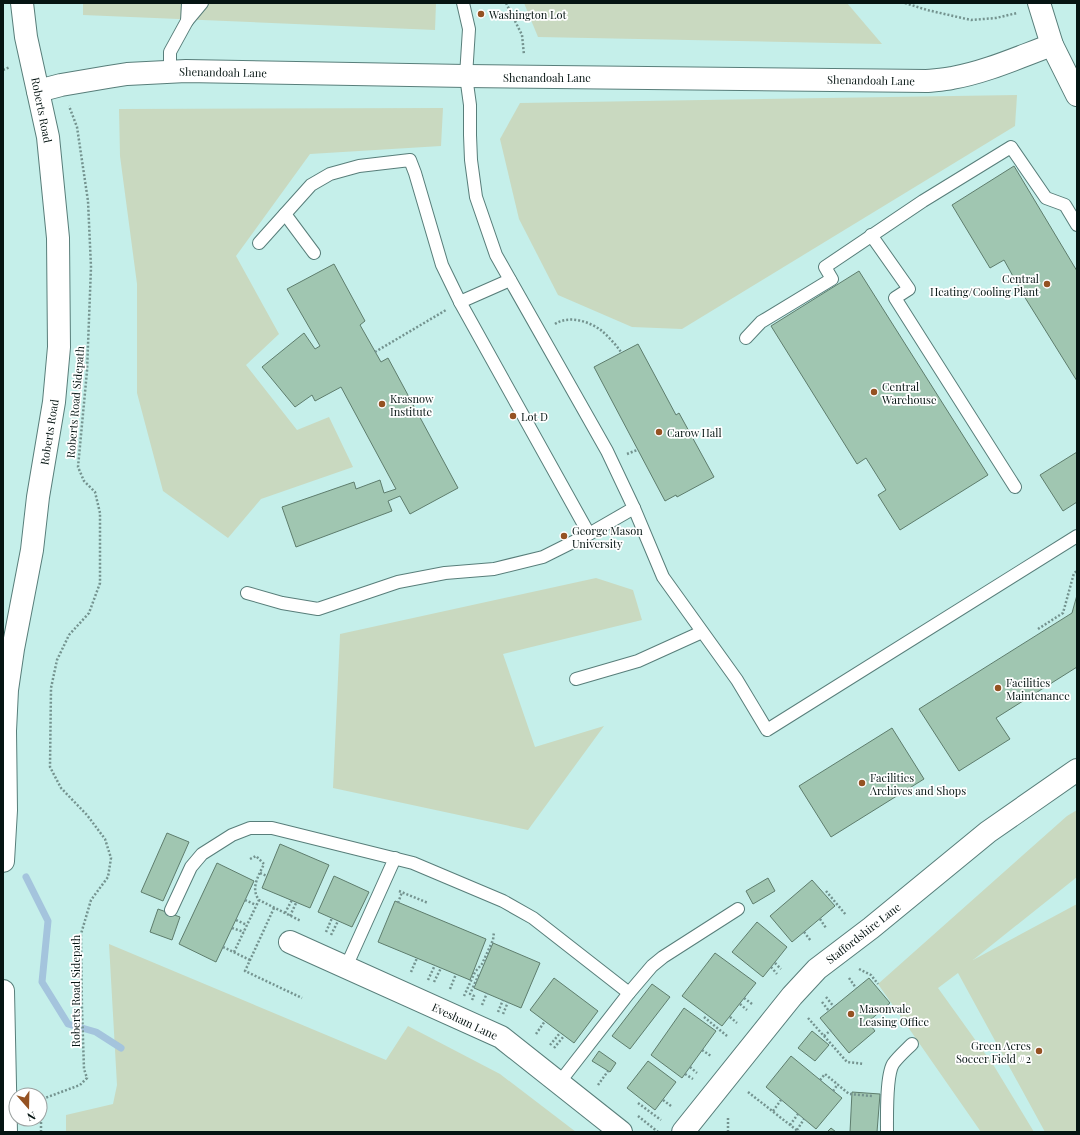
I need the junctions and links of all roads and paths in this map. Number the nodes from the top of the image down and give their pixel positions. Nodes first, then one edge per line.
1 (22, 3) edge
2 (188, 3) edge
3 (202, 3) edge
4 (463, 3) edge
5 (506, 3) edge
6 (905, 3) edge
7 (1038, 3) edge
8 (1017, 13) dead end
9 (187, 21) junction
10 (1052, 45) junction
11 (524, 55) dead end
12 (170, 71) junction
13 (466, 76) junction
14 (38, 91) junction
15 (1077, 95) edge
16 (77, 127) dead end
17 (285, 214) junction
18 (1077, 225) edge
19 (871, 236) junction
20 (259, 243) dead end
21 (314, 254) dead end
22 (510, 280) junction
23 (460, 302) junction
24 (549, 327) dead end
25 (746, 338) dead end
26 (375, 352) dead end
27 (621, 352) dead end
28 (637, 450) dead end
29 (626, 455) dead end
30 (1015, 487) dead end
31 (634, 508) junction
32 (589, 534) junction
33 (1077, 536) edge
34 (1077, 571) edge
35 (247, 593) dead end
36 (1038, 629) dead end
37 (702, 632) junction
38 (576, 679) dead end
39 (1077, 770) edge
40 (395, 858) junction
41 (250, 859) dead end
42 (3, 861) edge
43 (260, 873) junction
44 (267, 876) dead end
45 (383, 886) junction
46 (826, 891) dead end
47 (402, 892) junction
48 (246, 900) dead end
49 (259, 900) junction
50 (292, 900) dead end
51 (296, 902) dead end
52 (428, 902) dead end
53 (398, 903) dead end
54 (256, 905) junction
55 (274, 908) junction
56 (738, 909) dead end
57 (171, 910) dead end
58 (285, 913) junction
59 (846, 915) dead end
60 (290, 916) junction
61 (332, 918) dead end
62 (820, 919) dead end
63 (236, 920) dead end
64 (338, 921) dead end
65 (305, 922) dead end
66 (247, 925) junction
67 (232, 928) dead end
68 (826, 928) dead end
69 (319, 929) dead end
70 (244, 932) junction
71 (326, 932) junction
72 (494, 932) dead end
73 (804, 932) dead end
74 (331, 935) junction
75 (811, 941) dead end
76 (290, 942) dead end
77 (356, 946) junction
78 (223, 947) dead end
79 (234, 952) junction
80 (417, 958) dead end
81 (250, 960) junction
82 (774, 962) dead end
83 (435, 965) dead end
84 (346, 967) junction
85 (771, 967) dead end
86 (441, 968) dead end
87 (782, 969) dead end
88 (859, 969) dead end
89 (412, 972) dead end
90 (456, 974) dead end
91 (479, 974) dead end
92 (777, 974) dead end
93 (849, 978) dead end
94 (428, 980) dead end
95 (434, 982) dead end
96 (878, 984) dead end
97 (856, 988) dead end
98 (449, 990) dead end
99 (3, 991) edge
100 (629, 993) junction
101 (487, 994) dead end
102 (464, 996) dead end
103 (826, 997) dead end
104 (302, 998) dead end
105 (744, 998) dead end
106 (472, 1000) dead end
107 (503, 1000) dead end
108 (508, 1002) dead end
109 (822, 1002) dead end
110 (740, 1004) dead end
111 (752, 1004) dead end
112 (482, 1005) dead end
113 (834, 1007) dead end
114 (747, 1010) dead end
115 (829, 1011) dead end
116 (498, 1012) dead end
117 (503, 1015) dead end
118 (704, 1017) dead end
119 (730, 1017) dead end
120 (808, 1018) dead end
121 (545, 1021) dead end
122 (737, 1023) dead end
123 (831, 1030) dead end
124 (560, 1033) dead end
125 (536, 1034) dead end
126 (564, 1036) dead end
127 (727, 1036) dead end
128 (824, 1036) junction
129 (912, 1044) dead end
130 (550, 1045) dead end
131 (554, 1048) dead end
132 (702, 1050) dead end
133 (711, 1056) dead end
134 (864, 1064) dead end
135 (690, 1067) dead end
136 (608, 1070) dead end
137 (697, 1073) dead end
138 (685, 1074) dead end
139 (693, 1079) dead end
140 (820, 1080) dead end
141 (560, 1083) junction
142 (838, 1084) junction
143 (598, 1085) dead end
144 (833, 1091) dead end
145 (748, 1092) dead end
146 (888, 1097) junction
147 (663, 1100) dead end
148 (781, 1100) dead end
149 (638, 1103) dead end
150 (671, 1106) dead end
151 (773, 1111) junction
152 (798, 1114) dead end
153 (728, 1117) dead end
154 (804, 1119) dead end
155 (661, 1120) dead end
156 (790, 1125) junction
157 (798, 1131) edge
158 (6, 1132) edge
159 (41, 1132) edge
160 (621, 1132) edge
161 (683, 1132) edge
162 (728, 1132) edge
163 (887, 1132) edge

1 - 14 street, Roberts Road
2 - 9 lane
3 - 9 lane
4 - 13 lane
5 - 11 path
6 - 8 path
7 - 10 street
9 - 12 lane
10 - 13 street, Shenandoah Lane
10 - 15 street
12 - 13 street, Shenandoah Lane
12 - 14 street, Shenandoah Lane
13 - 22 lane
14 - 42 street, Roberts Road
16 - 159 path, Roberts Road Sidepath
17 - 20 lane
17 - 21 lane
17 - 23 lane
18 - 19 lane
19 - 25 lane
19 - 30 lane
22 - 23 lane
22 - 31 lane
23 - 26 path
23 - 32 lane
24 - 27 path
28 - 29 path
31 - 32 lane
31 - 37 lane
32 - 35 lane
33 - 37 lane
34 - 36 path
37 - 38 lane
39 - 161 street, Staffordshire Lane
40 - 45 lane
40 - 57 lane
40 - 100 lane
41 - 43 path
43 - 44 path
43 - 49 path
45 - 47 path
45 - 77 lane
46 - 59 path
47 - 52 path
47 - 53 path
48 - 54 path
49 - 54 path
49 - 55 path
50 - 58 path
51 - 60 path
54 - 66 path
55 - 58 path
55 - 81 path
56 - 100 lane
58 - 60 path
60 - 65 path
61 - 71 path
62 - 68 path
63 - 66 path
64 - 74 path
66 - 70 path
67 - 70 path
69 - 71 path
70 - 79 path
71 - 74 path
72 - 102 path
73 - 75 path
74 - 77 path
76 - 84 street, Evesham Lane
77 - 84 lane
78 - 79 path
79 - 81 path
80 - 89 path
81 - 104 path
82 - 87 path
83 - 94 path
84 - 141 street, Evesham Lane
85 - 92 path
86 - 95 path
88 - 96 path
90 - 98 path
91 - 106 path
93 - 97 path
99 - 158 street
100 - 141 lane
101 - 112 path
103 - 113 path
105 - 111 path
107 - 116 path
108 - 117 path
109 - 115 path
110 - 114 path
118 - 127 path
119 - 122 path
120 - 128 path
121 - 125 path
123 - 128 path
124 - 130 path
126 - 131 path
128 - 134 path
129 - 146 lane
132 - 133 path
135 - 137 path
136 - 143 path
138 - 139 path
140 - 142 path
141 - 160 street, Evesham Lane
142 - 144 path
142 - 146 path
145 - 151 path
146 - 163 lane
147 - 150 path
148 - 151 path
149 - 155 path
151 - 156 path
152 - 156 path
153 - 162 path
154 - 157 path
156 - 157 path

